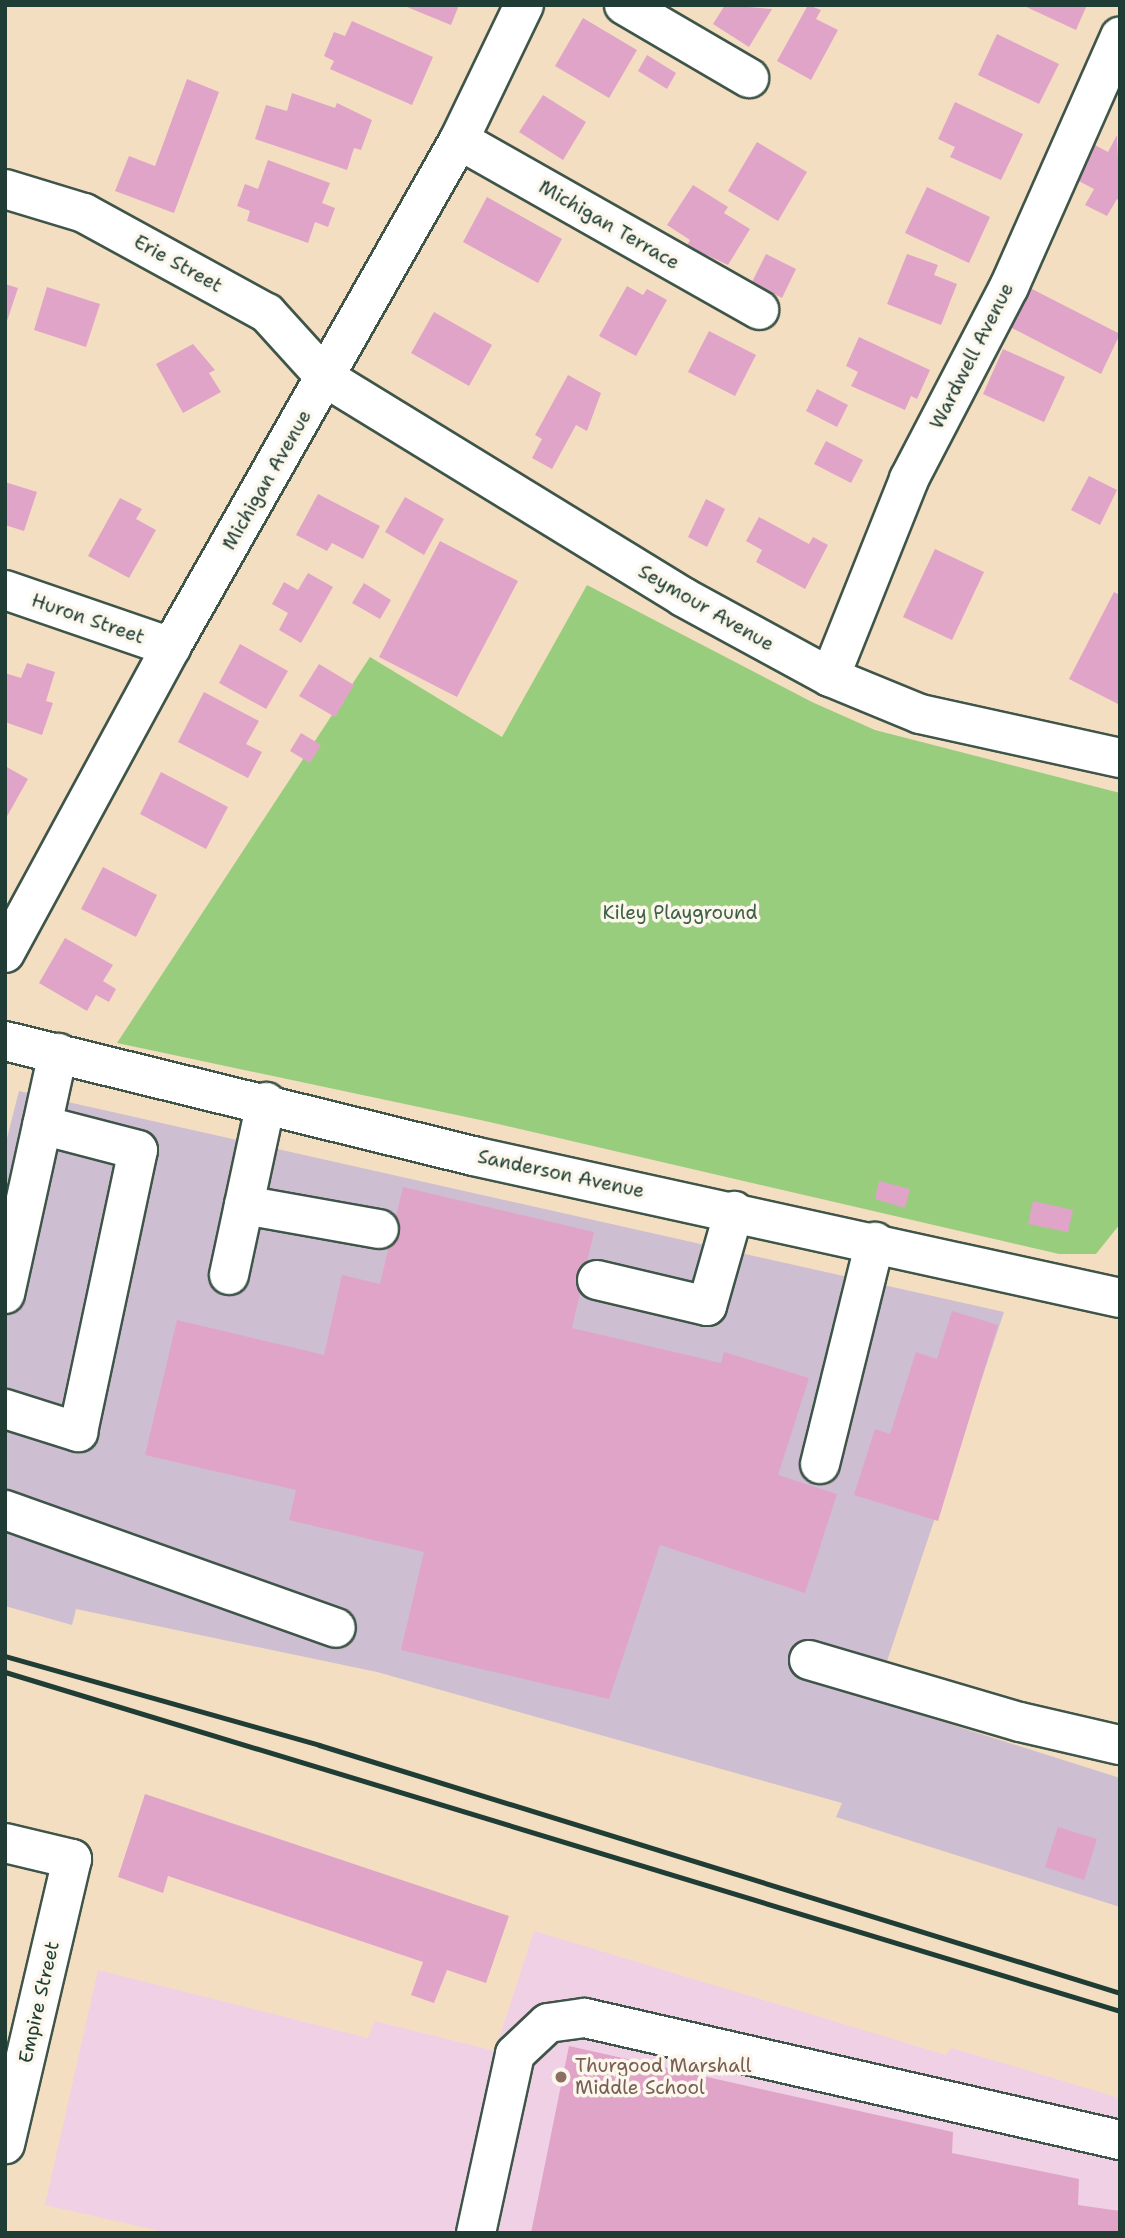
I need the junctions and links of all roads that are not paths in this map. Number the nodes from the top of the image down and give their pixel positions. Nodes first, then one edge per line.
1 (524, 5) edge
2 (625, 5) edge
3 (1120, 37) edge
4 (749, 78) dead end
5 (459, 140) junction
6 (5, 188) edge
7 (760, 310) dead end
8 (326, 378) junction
9 (5, 590) edge
10 (171, 647) junction
11 (830, 677) junction
12 (1120, 758) edge
13 (5, 953) edge
14 (8, 1052) edge
15 (58, 1054) junction
16 (266, 1102) junction
17 (42, 1125) junction
18 (244, 1205) junction
19 (734, 1211) junction
20 (379, 1228) dead end
21 (875, 1242) junction
22 (229, 1275) dead end
23 (597, 1280) dead end
24 (5, 1294) edge
25 (1118, 1294) edge
26 (5, 1409) edge
27 (820, 1464) dead end
28 (5, 1510) edge
29 (336, 1628) dead end
30 (809, 1660) dead end
31 (1118, 1739) edge
32 (5, 1843) edge
33 (1120, 2140) edge
34 (5, 2144) edge
35 (476, 2233) edge

1 - 5 street, Michigan Avenue
2 - 4 street
3 - 11 street, Wardwell Avenue
5 - 7 street, Michigan Terrace
5 - 8 street, Michigan Avenue
6 - 8 street, Erie Street
8 - 10 street, Michigan Avenue
8 - 11 street, Seymour Avenue
9 - 10 street, Huron Street
10 - 13 street, Michigan Avenue
11 - 12 street, Seymour Avenue
14 - 15 street, Sanderson Avenue
15 - 16 street, Sanderson Avenue
15 - 17 street
16 - 18 street
16 - 19 street, Sanderson Avenue
17 - 24 street
17 - 26 street
18 - 20 street
18 - 22 street
19 - 21 street, Sanderson Avenue
19 - 23 street
21 - 25 street, Sanderson Avenue
21 - 27 street
28 - 29 street
30 - 31 street
32 - 34 street, Empire Street
33 - 35 street

